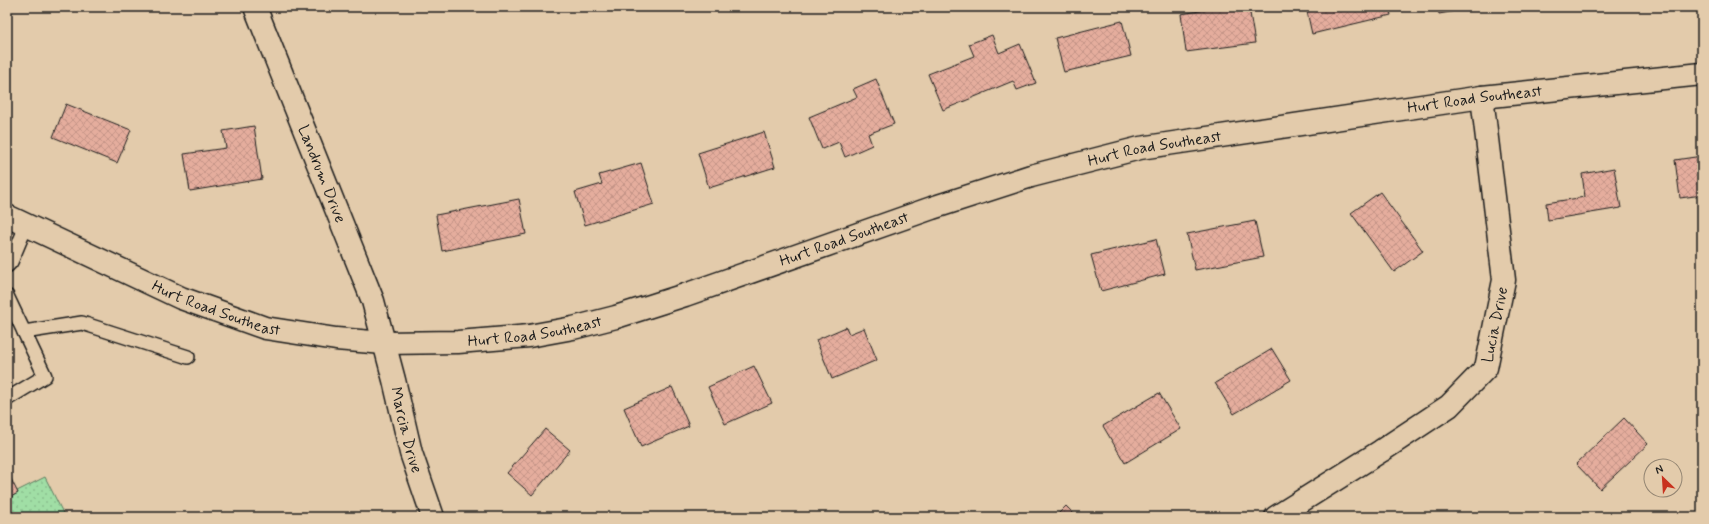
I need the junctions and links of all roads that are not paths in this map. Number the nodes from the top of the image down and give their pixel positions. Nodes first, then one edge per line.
1 (255, 7) edge
2 (1702, 74) edge
3 (1482, 97) junction
4 (7, 216) edge
5 (27, 224) junction
6 (7, 266) edge
7 (7, 296) edge
8 (24, 332) junction
9 (384, 343) junction
10 (188, 357) dead end
11 (7, 400) edge
12 (433, 517) edge
13 (1276, 517) edge

1 - 9 street, Landrum Drive
2 - 3 street, Hurt Road Southeast
3 - 9 street, Hurt Road Southeast
3 - 13 street, Lucia Drive
4 - 5 street, Hurt Road Southeast
5 - 6 lane
5 - 9 street, Hurt Road Southeast
7 - 8 lane
8 - 10 lane
8 - 11 lane
9 - 12 street, Marcia Drive

